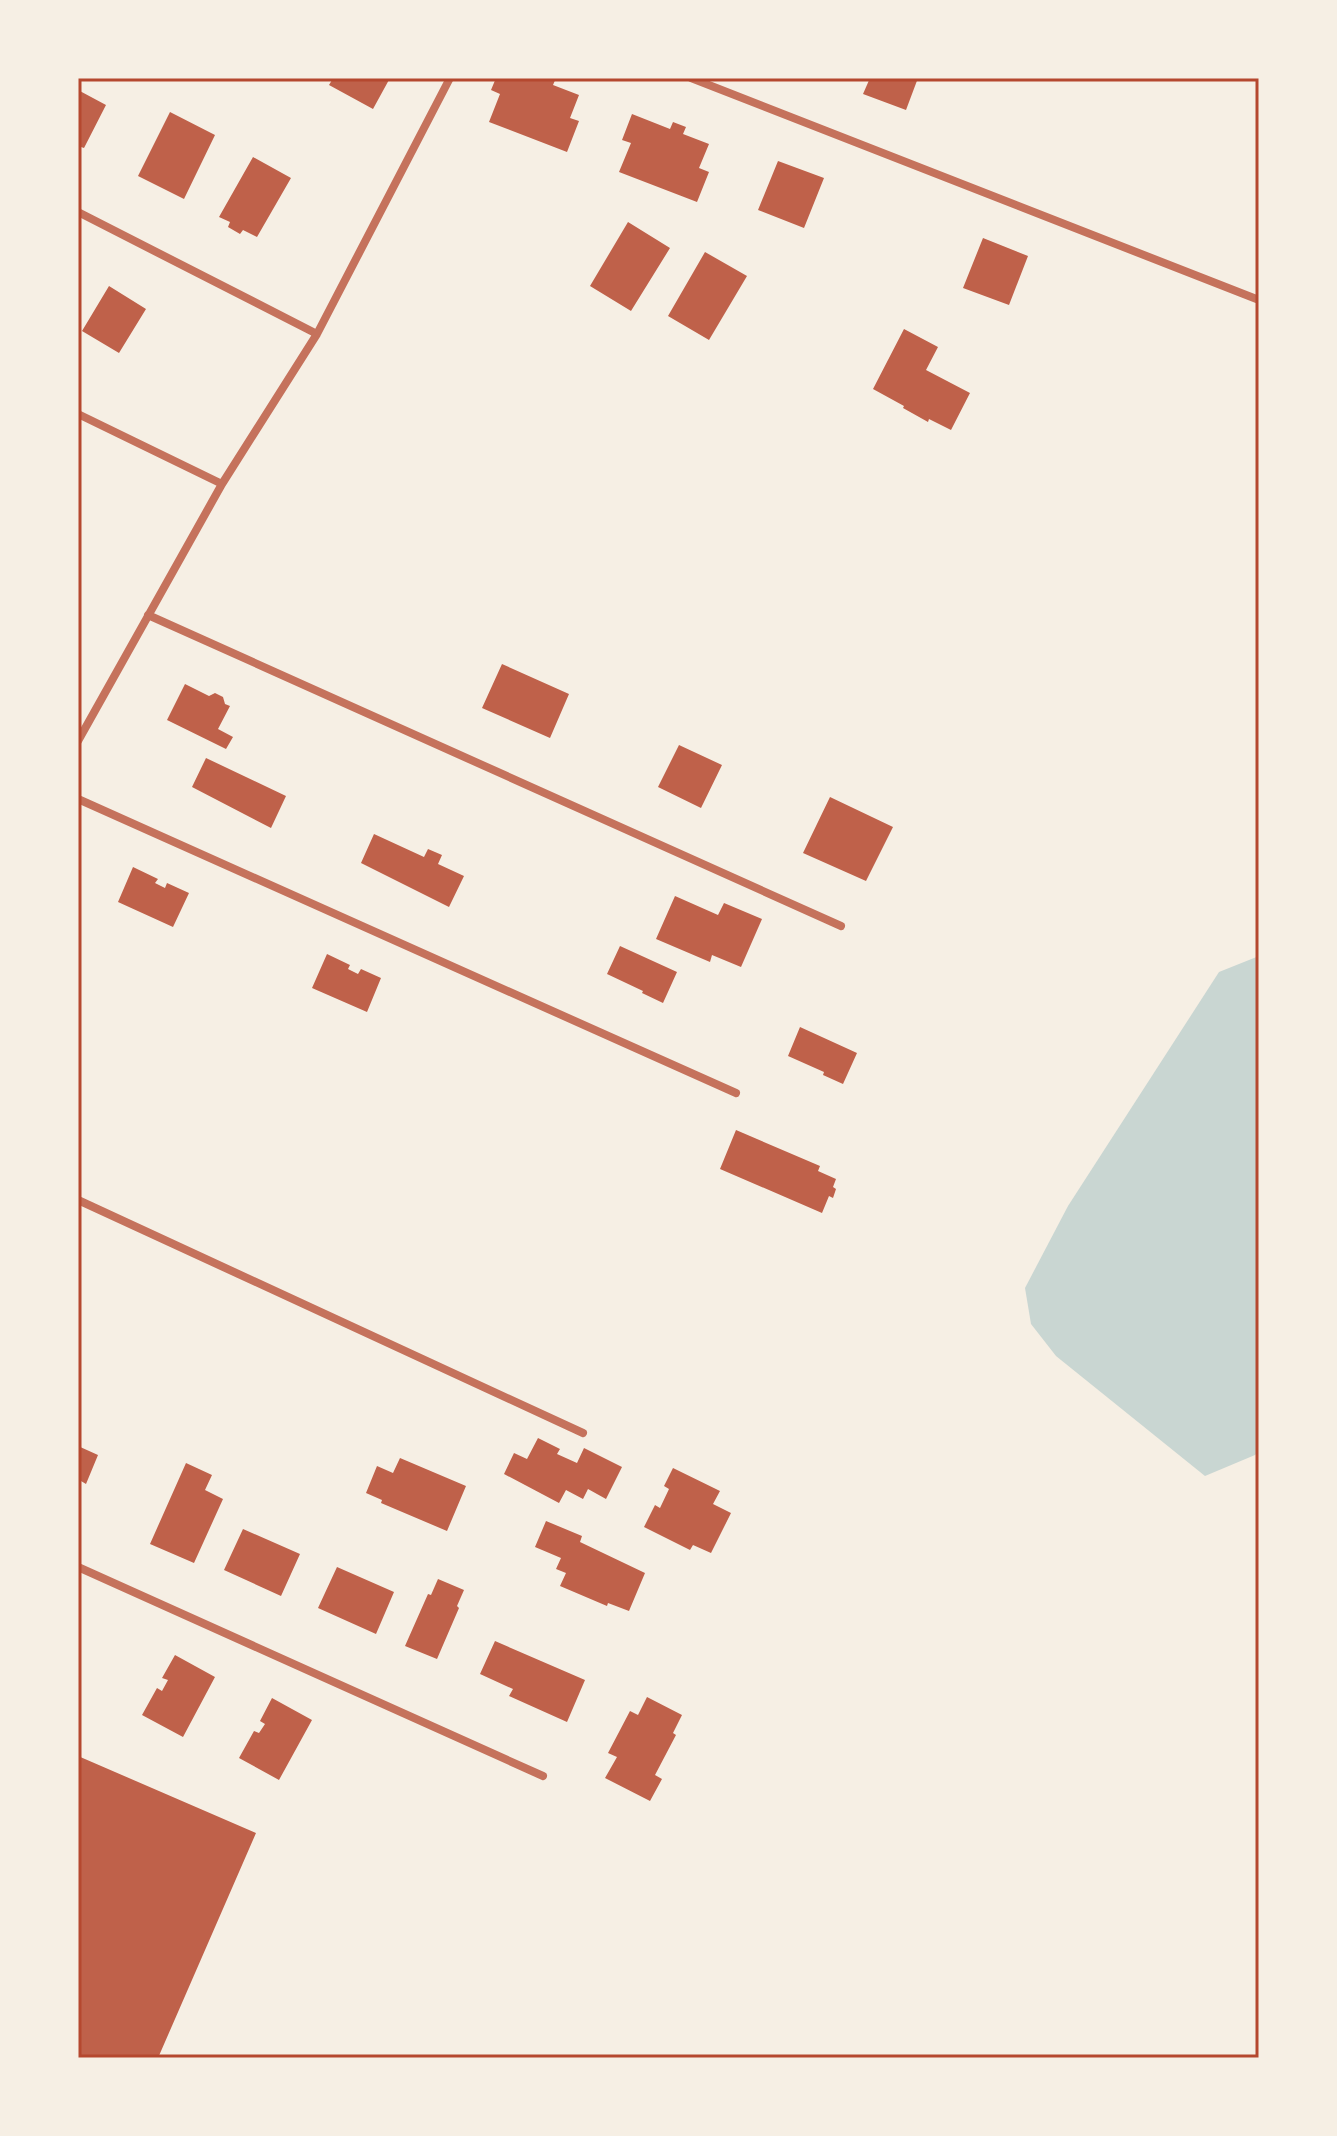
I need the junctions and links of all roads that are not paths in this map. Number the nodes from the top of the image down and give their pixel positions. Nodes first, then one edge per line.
1 (450, 78) edge
2 (691, 78) edge
3 (78, 212) edge
4 (1259, 300) edge
5 (317, 334) junction
6 (78, 414) edge
7 (222, 484) junction
8 (148, 615) junction
9 (78, 741) edge
10 (78, 799) edge
11 (841, 926) dead end
12 (736, 1093) dead end
13 (78, 1200) edge
14 (583, 1433) dead end
15 (78, 1567) edge
16 (543, 1776) dead end

1 - 5 street
2 - 4 street
3 - 5 street
5 - 7 street
6 - 7 street
7 - 8 street
8 - 9 street
8 - 11 street
10 - 12 street
13 - 14 street
15 - 16 street

